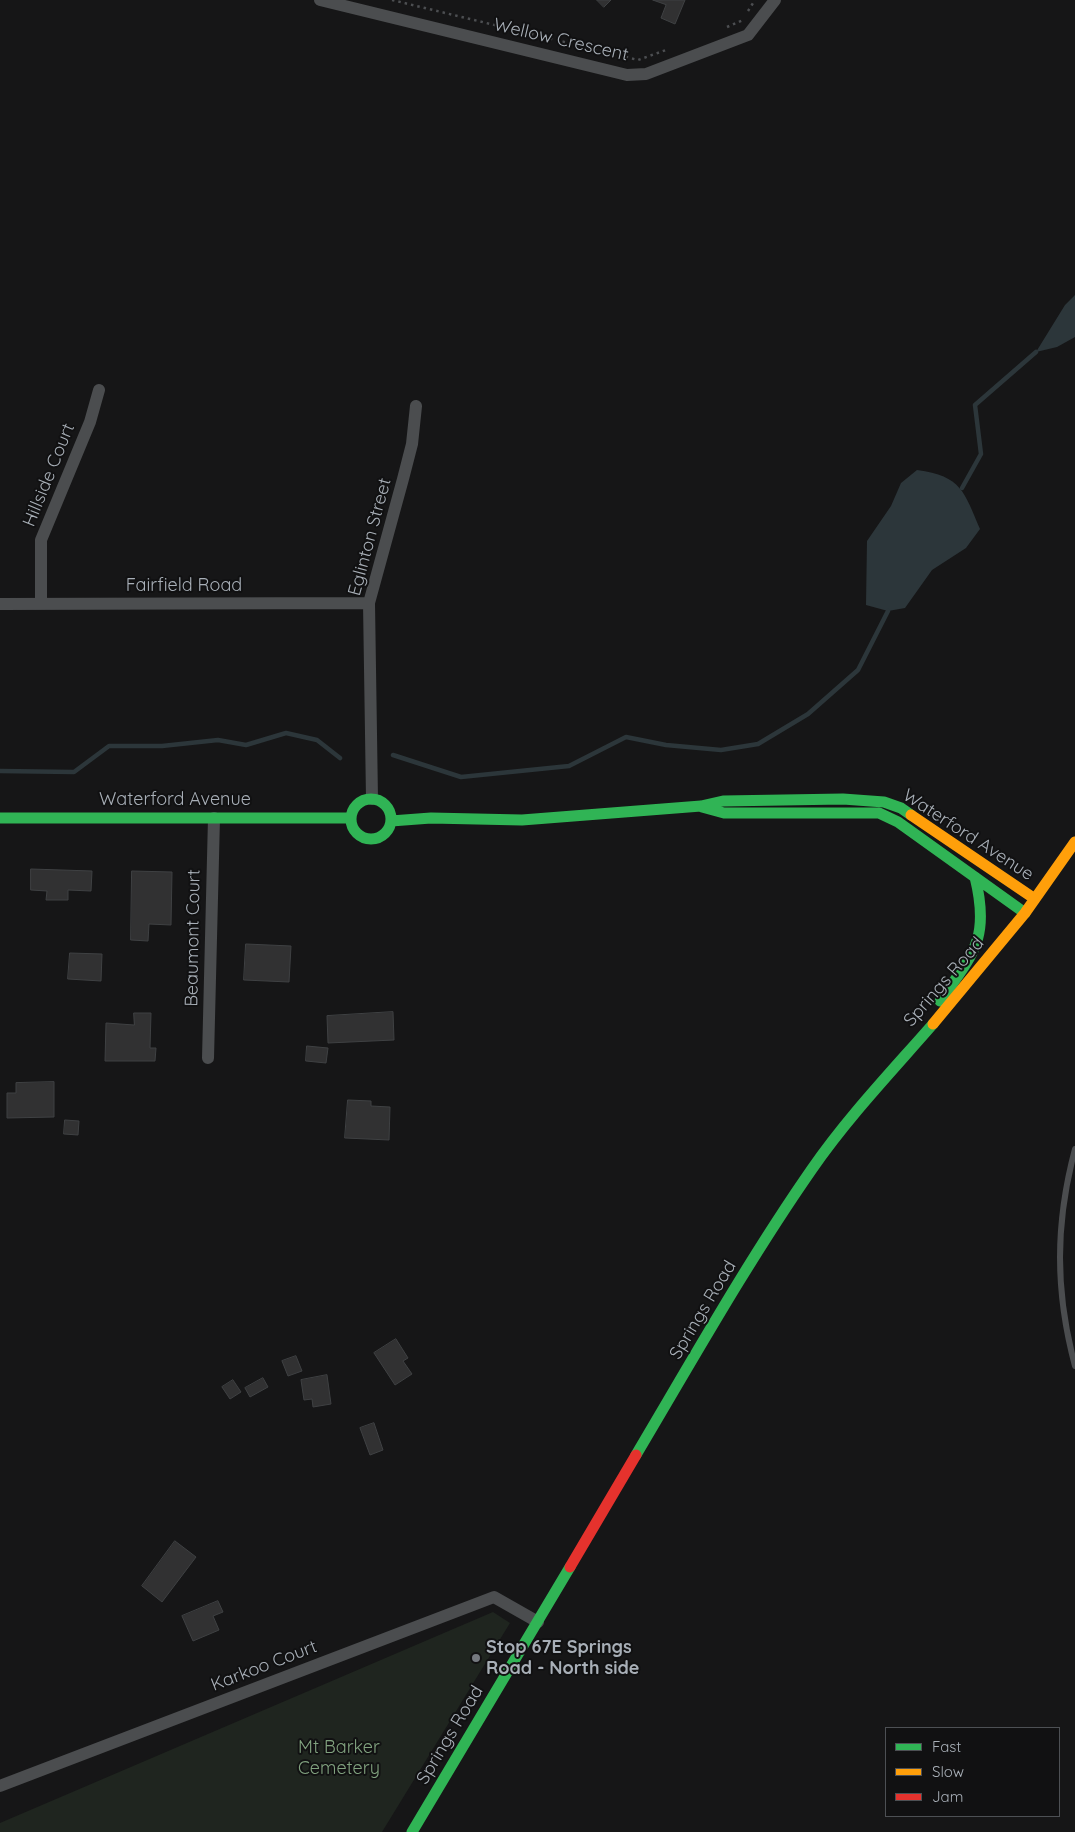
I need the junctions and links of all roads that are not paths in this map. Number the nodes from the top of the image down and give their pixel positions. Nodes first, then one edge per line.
1 (320, 0) edge
2 (774, 0) edge
3 (99, 390) dead end
4 (416, 406) dead end
5 (0, 604) edge
6 (41, 604) junction
7 (369, 604) junction
8 (372, 799) junction
9 (701, 806) junction
10 (0, 818) edge
11 (214, 818) junction
12 (351, 818) junction
13 (391, 821) junction
14 (1075, 842) edge
15 (975, 877) junction
16 (1035, 899) junction
17 (1025, 913) junction
18 (208, 1058) dead end
19 (1075, 1149) edge
20 (814, 1166) junction
21 (1075, 1366) edge
22 (538, 1622) junction
23 (0, 1786) edge
24 (412, 1832) edge

1 - 2 street, Wellow Crescent
3 - 6 street, Hillside Court
4 - 7 street, Eglinton Street
5 - 6 street, Fairfield Road
6 - 7 street, Fairfield Road
7 - 8 street, Eglinton Street
8 - 12 street
8 - 13 street
9 - 13 street, Waterford Avenue
9 - 15 street, Waterford Avenue
9 - 16 street, Waterford Avenue
10 - 11 street, Waterford Avenue
11 - 12 street, Waterford Avenue
11 - 18 street, Beaumont Court
12 - 13 street
14 - 16 street, Springs Road
15 - 17 street, Waterford Avenue
15 - 20 street
16 - 17 street, Springs Road
17 - 20 street, Springs Road
19 - 21 lane
20 - 22 street, Springs Road
22 - 23 street, Karkoo Court
22 - 24 street, Springs Road

